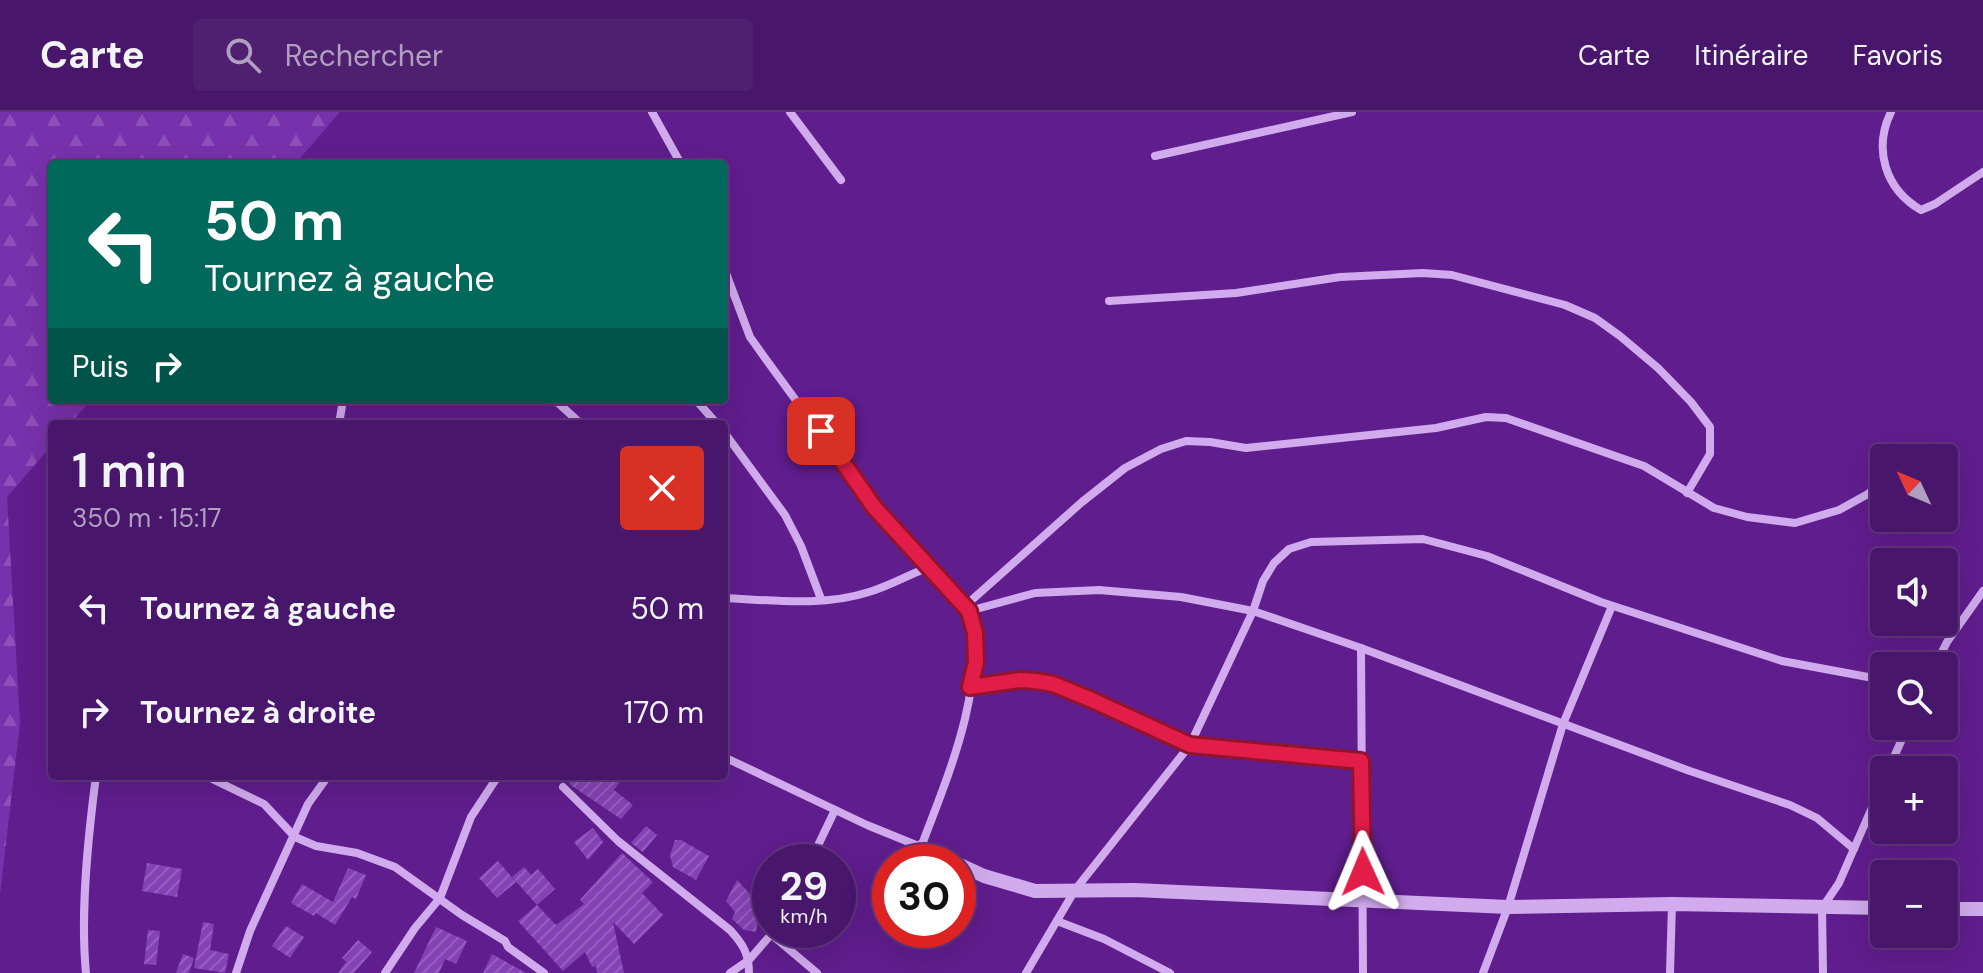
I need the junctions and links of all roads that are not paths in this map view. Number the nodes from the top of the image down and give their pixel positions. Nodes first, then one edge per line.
1 (652, 112) edge
2 (790, 112) edge
3 (1352, 112) edge
4 (1891, 112) edge
5 (1155, 156) dead end
6 (679, 160) edge
7 (1983, 172) edge
8 (841, 180) dead end
9 (728, 279) edge
10 (1109, 301) dead end
11 (559, 404) edge
12 (700, 404) edge
13 (577, 420) edge
14 (714, 420) edge
15 (728, 437) edge
16 (1870, 492) edge
17 (1687, 493) junction
18 (927, 568) junction
19 (1983, 591) edge
20 (728, 598) edge
21 (821, 599) junction
22 (1612, 606) junction
23 (967, 608) junction
24 (1253, 611) junction
25 (1361, 648) junction
26 (1942, 652) edge
27 (1870, 677) edge
28 (970, 687) junction
29 (1563, 724) junction
30 (1190, 745) junction
31 (728, 759) edge
32 (1361, 761) junction
33 (96, 780) edge
34 (214, 780) edge
35 (325, 780) edge
36 (495, 780) edge
37 (563, 787) dead end
38 (835, 810) junction
39 (1870, 812) edge
40 (295, 837) junction
41 (819, 844) edge
42 (914, 844) edge
43 (922, 844) edge
44 (1854, 849) junction
45 (976, 872) edge
46 (1075, 890) junction
47 (440, 898) junction
48 (1363, 900) junction
49 (1672, 904) junction
50 (1508, 907) junction
51 (1822, 908) junction
52 (1870, 908) edge
53 (1958, 909) edge
54 (1983, 909) edge
55 (1057, 921) junction
56 (759, 948) edge
57 (791, 948) edge
58 (749, 960) junction
59 (86, 973) edge
60 (236, 973) edge
61 (385, 973) edge
62 (544, 973) edge
63 (730, 973) edge
64 (749, 973) edge
65 (817, 973) edge
66 (1026, 973) edge
67 (1170, 973) edge
68 (1363, 973) edge
69 (1483, 973) edge
70 (1670, 973) edge
71 (1823, 973) edge

1 - 6 street
2 - 8 street
3 - 5 street
4 - 7 street
9 - 18 street
10 - 17 street
11 - 13 street
12 - 14 street
15 - 21 street
16 - 17 street
17 - 23 street
18 - 21 street
18 - 23 street
19 - 26 street
20 - 21 street
22 - 24 street
22 - 27 street
22 - 29 street
23 - 24 street
23 - 28 street
24 - 25 street
24 - 30 street
25 - 29 street
25 - 32 street
28 - 30 street
28 - 43 street
29 - 44 street
29 - 50 street
30 - 32 street
30 - 46 street
31 - 38 street
32 - 48 street
33 - 59 street
34 - 40 street
35 - 40 street
36 - 47 street
37 - 58 street
38 - 41 street
38 - 42 street
39 - 44 street
40 - 47 street
40 - 60 street
44 - 51 street
45 - 46 street
46 - 48 street
46 - 55 street
47 - 61 street
47 - 62 street
48 - 50 street
48 - 68 street
49 - 50 street
49 - 51 street
49 - 70 street
50 - 69 street
51 - 52 street
51 - 71 street
53 - 54 street
55 - 66 street
55 - 67 street
56 - 58 street
57 - 65 street
58 - 63 street
58 - 64 street

